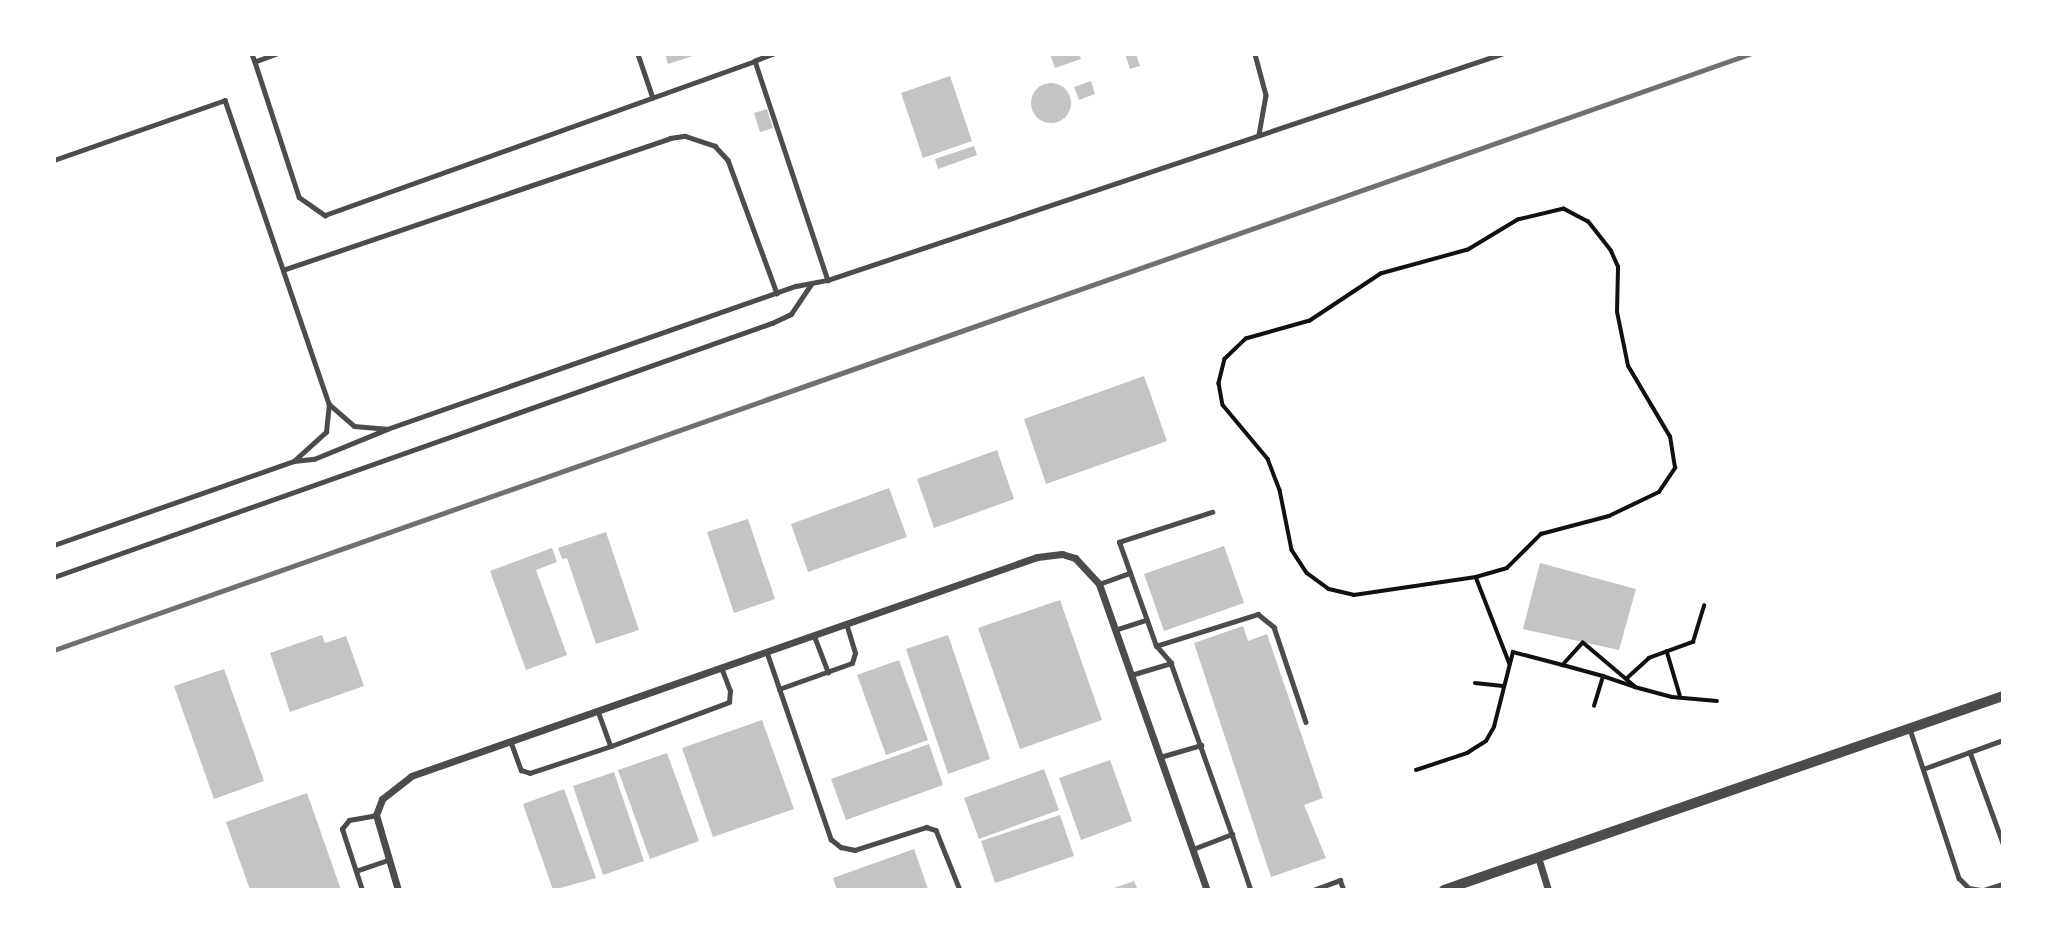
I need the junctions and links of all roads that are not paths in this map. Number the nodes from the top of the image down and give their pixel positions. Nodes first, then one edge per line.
1 (252, 54) edge
2 (277, 54) edge
3 (638, 54) edge
4 (774, 54) edge
5 (1255, 54) edge
6 (1501, 54) edge
7 (755, 61) junction
8 (255, 62) junction
9 (653, 98) junction
10 (1259, 134) junction
11 (54, 160) edge
12 (283, 270) junction
13 (828, 280) junction
14 (811, 283) junction
15 (778, 293) junction
16 (330, 404) junction
17 (387, 429) junction
18 (294, 461) junction
19 (1212, 512) dead end
20 (54, 545) edge
21 (1130, 573) junction
22 (54, 577) edge
23 (1099, 584) junction
24 (1146, 620) junction
25 (846, 624) junction
26 (1115, 630) junction
27 (814, 635) junction
28 (1156, 646) junction
29 (767, 652) junction
30 (1171, 663) junction
31 (721, 668) junction
32 (828, 671) junction
33 (1131, 675) junction
34 (779, 689) junction
35 (2003, 696) edge
36 (598, 710) junction
37 (1306, 722) dead end
38 (1910, 729) junction
39 (2003, 740) edge
40 (511, 741) junction
41 (1201, 745) junction
42 (611, 746) junction
43 (1970, 752) junction
44 (1160, 757) junction
45 (1923, 768) junction
46 (376, 815) junction
47 (1233, 835) junction
48 (2003, 843) edge
49 (1192, 849) junction
50 (1538, 857) junction
51 (388, 860) junction
52 (355, 871) junction
53 (2003, 884) edge
54 (362, 890) edge
55 (398, 890) edge
56 (960, 890) edge
57 (1207, 890) edge
58 (1251, 890) edge
59 (1313, 890) edge
60 (1344, 890) edge
61 (1444, 890) edge
62 (1548, 890) edge
63 (1983, 890) edge

1 - 8 lane
2 - 8 lane
3 - 9 lane
4 - 7 lane
5 - 10 lane
6 - 10 lane
7 - 9 lane
7 - 13 lane
8 - 9 lane
10 - 13 lane
11 - 12 lane
12 - 15 lane
12 - 16 lane
13 - 14 lane
14 - 15 lane
14 - 22 lane
15 - 17 lane
16 - 17 lane
16 - 18 lane
17 - 18 lane
18 - 20 lane
19 - 21 lane
21 - 23 lane
21 - 24 lane
23 - 25 street
23 - 26 street
24 - 26 lane
24 - 28 lane
25 - 27 street
25 - 32 lane
26 - 33 street
27 - 29 street
27 - 32 lane
28 - 30 lane
28 - 37 lane
29 - 31 street
29 - 34 lane
30 - 33 lane
30 - 41 lane
31 - 36 street
31 - 42 lane
32 - 34 lane
33 - 44 street
34 - 56 lane
35 - 38 street
36 - 40 street
36 - 42 lane
38 - 45 lane
38 - 50 street
39 - 43 lane
40 - 42 lane
40 - 46 street
41 - 44 lane
41 - 47 lane
43 - 45 lane
43 - 48 lane
44 - 49 street
45 - 63 lane
46 - 51 street
46 - 52 lane
47 - 49 lane
47 - 58 lane
49 - 57 street
50 - 61 street
50 - 62 street
51 - 52 lane
51 - 55 street
52 - 54 lane
53 - 63 lane
59 - 60 lane

